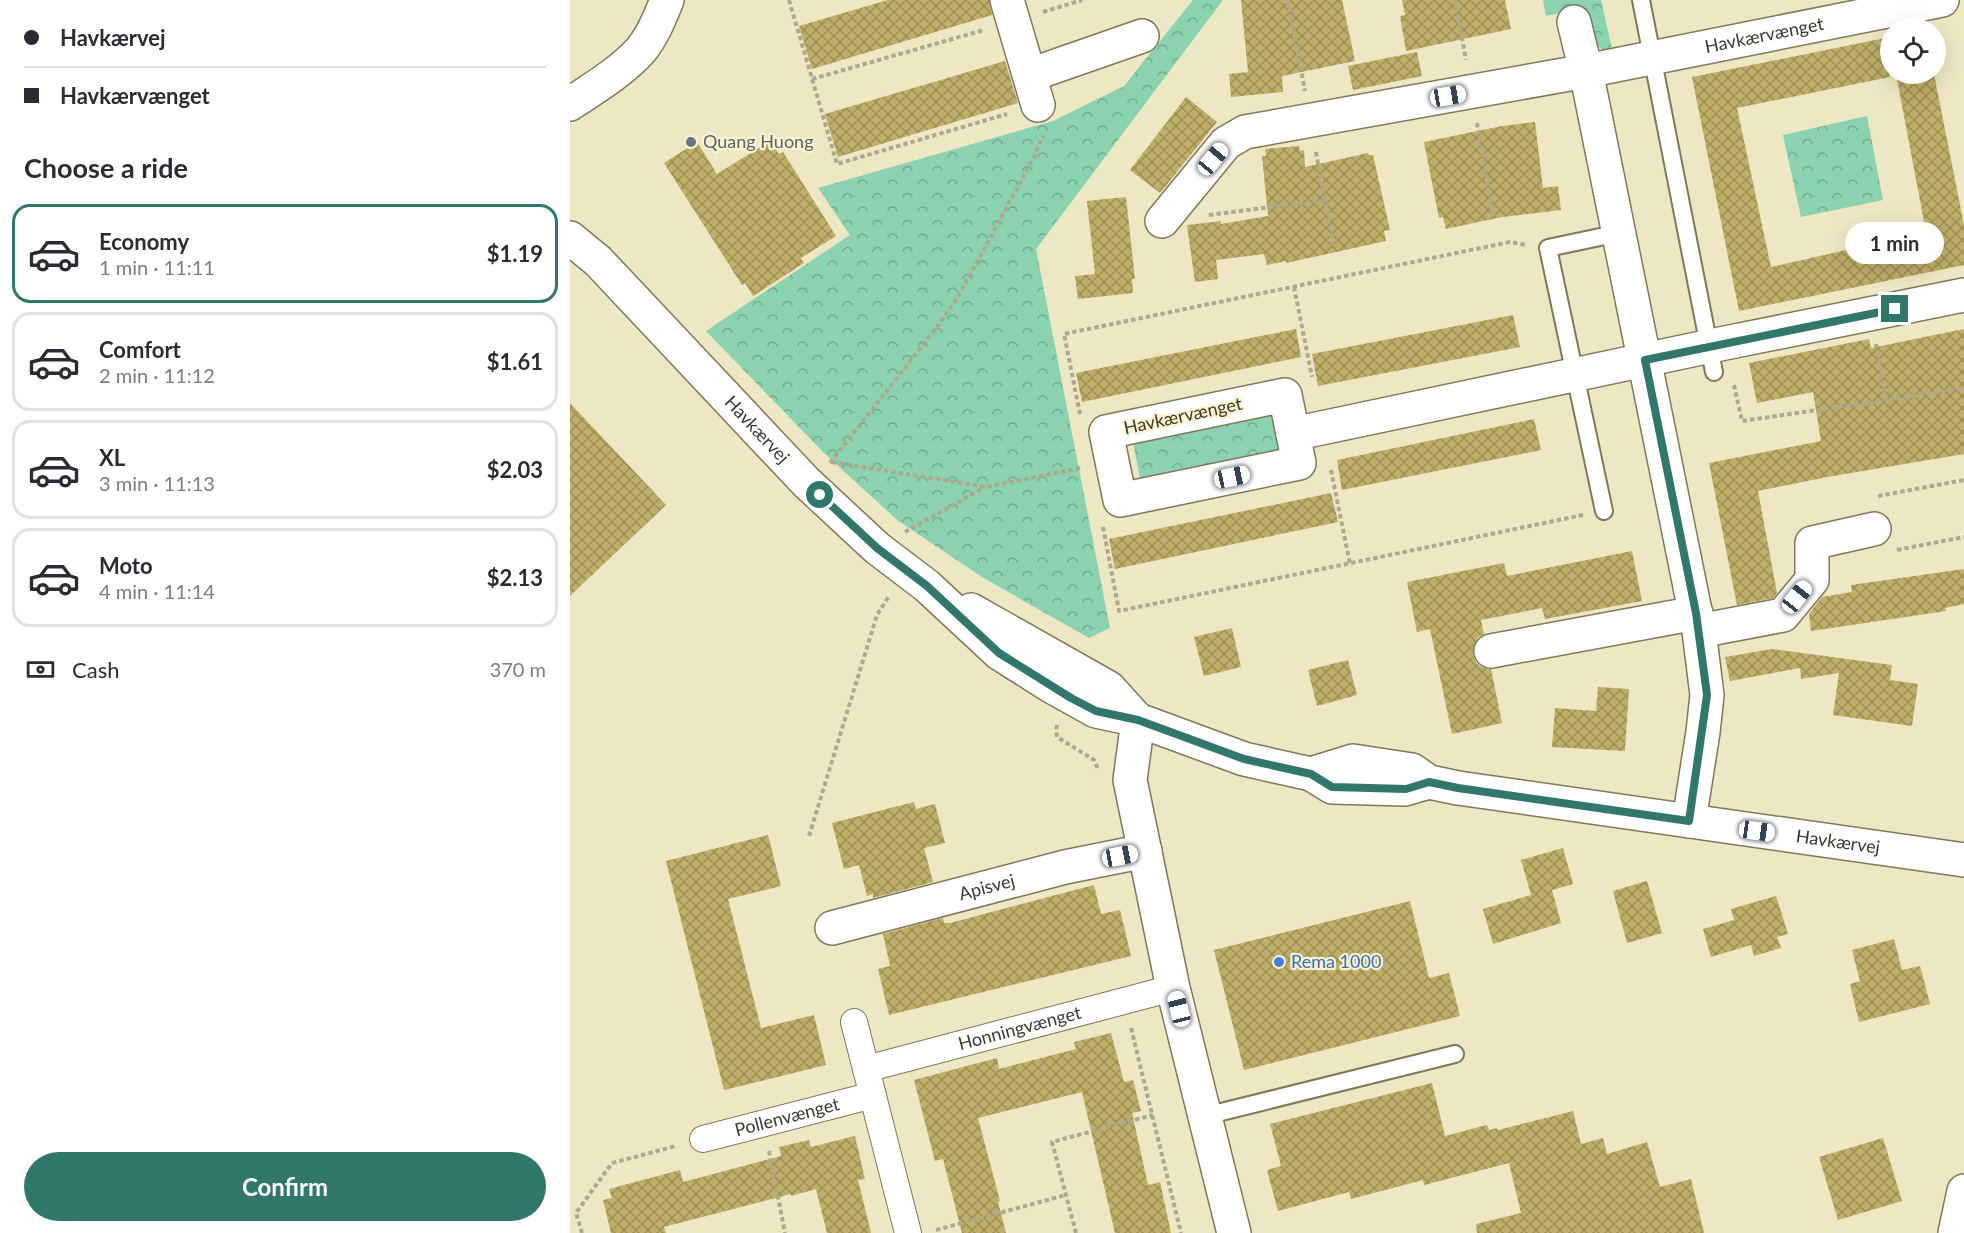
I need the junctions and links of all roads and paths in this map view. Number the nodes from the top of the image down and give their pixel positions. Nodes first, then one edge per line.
1 (667, 0) edge
2 (789, 0) edge
3 (1082, 0) edge
4 (1641, 0) edge
5 (1942, 0) edge
6 (1010, 11) edge
7 (1574, 22) dead end
8 (1142, 36) dead end
9 (1653, 57) junction
10 (1586, 71) junction
11 (611, 77) junction
12 (813, 79) junction
13 (570, 82) edge
14 (1034, 90) junction
15 (570, 104) edge
16 (1325, 200) dead end
17 (570, 219) edge
18 (1162, 221) joint
19 (1619, 233) junction
20 (570, 238) edge
21 (598, 261) junction
22 (1964, 296) edge
23 (1871, 314) junction
24 (1716, 354) junction
25 (1645, 360) junction
26 (1575, 374) junction
27 (1964, 388) edge
28 (1886, 400) junction
29 (1293, 434) junction
30 (831, 462) junction
31 (1113, 463) junction
32 (1964, 480) edge
33 (806, 482) junction
34 (986, 487) junction
35 (1604, 511) dead end
36 (1874, 529) junction
37 (1964, 537) edge
38 (877, 548) junction
39 (916, 578) junction
40 (1698, 622) junction
41 (1491, 651) dead end
42 (1138, 720) junction
43 (1689, 821) junction
44 (809, 836) dead end
45 (1145, 852) junction
46 (1964, 860) edge
47 (832, 928) dead end
48 (1173, 988) junction
49 (1124, 1001) junction
50 (854, 1022) dead end
51 (1455, 1054) dead end
52 (866, 1069) junction
53 (873, 1095) junction
54 (1153, 1115) junction
55 (1205, 1116) junction
56 (764, 1124) junction
57 (703, 1139) joint
58 (1964, 1191) edge
59 (1066, 1195) junction
60 (936, 1230) dead end
61 (582, 1233) edge
62 (785, 1233) edge
63 (908, 1233) edge
64 (1076, 1233) edge
65 (1181, 1233) edge
66 (1234, 1233) edge
67 (1955, 1233) edge

1 - 11 street
2 - 12 path
3 - 6 path
4 - 9 lane
5 - 9 street, Havkærvænget
6 - 12 path
6 - 14 street
7 - 10 street
8 - 14 street
9 - 10 street, Havkærvænget
9 - 24 lane
10 - 18 street, Havkærvænget
10 - 19 street
11 - 13 street
11 - 15 street
12 - 14 path
14 - 30 path
16 - 18 path
17 - 21 street, Havkærvej
19 - 25 street
19 - 26 lane
20 - 21 street, Havkærvej
21 - 33 street, Havkærvej
22 - 23 street
23 - 24 street
23 - 28 path
24 - 25 street
24 - 28 path
25 - 26 street
25 - 40 street
26 - 29 street
26 - 35 lane
27 - 28 path
29 - 31 street, Havkærvænget
29 - 31 street, Havkærvænget
30 - 33 path
30 - 34 path
31 - 34 path
32 - 36 path
33 - 38 street, Havkærvej
34 - 38 path
36 - 37 path
36 - 40 street
38 - 39 street, Havkærvej
39 - 42 street, Havkærvej
39 - 44 path
40 - 41 street
40 - 43 street
42 - 43 street, Havkærvej
42 - 45 street
43 - 46 street, Havkærvej
45 - 47 street, Apisvej
45 - 48 street
48 - 49 street, Honningvænget
48 - 55 street
49 - 52 street, Honningvænget
49 - 54 path
50 - 52 street
51 - 55 lane
52 - 53 street
53 - 56 street, Pollenvænget
53 - 63 street
54 - 59 path
54 - 65 path
55 - 66 street
56 - 57 street, Pollenvænget
56 - 62 path
57 - 61 path
58 - 67 street
59 - 60 path
59 - 64 path

